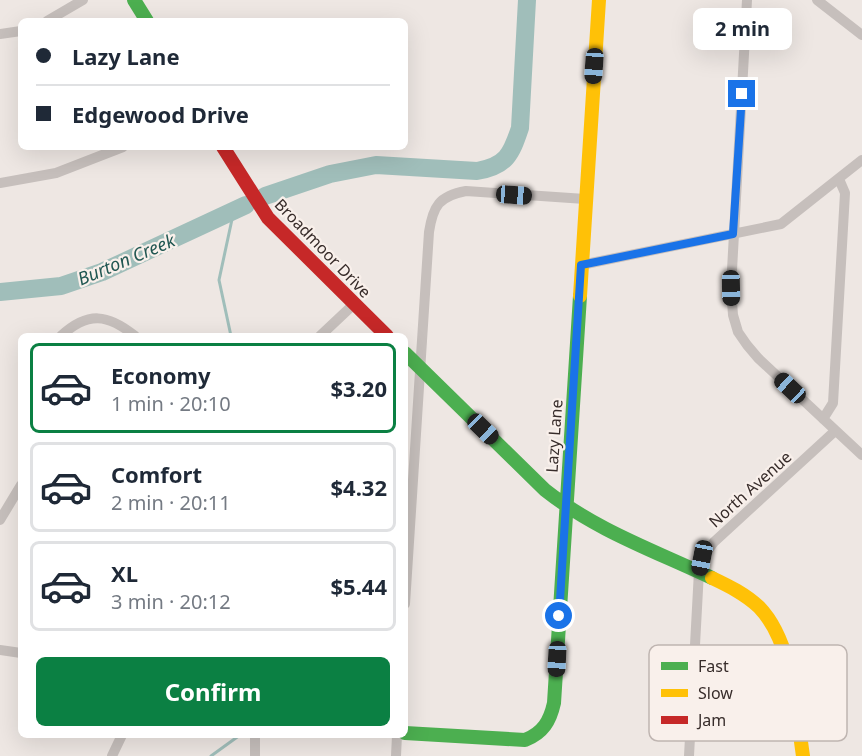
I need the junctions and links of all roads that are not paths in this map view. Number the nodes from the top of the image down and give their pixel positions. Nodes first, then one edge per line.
1 (83, 0) edge
2 (134, 0) edge
3 (598, 0) edge
4 (747, 0) edge
5 (817, 0) edge
6 (52, 18) edge
7 (145, 18) edge
8 (18, 31) edge
9 (0, 34) edge
10 (862, 34) edge
11 (115, 150) edge
12 (225, 150) edge
13 (862, 160) edge
14 (839, 179) junction
15 (0, 183) edge
16 (585, 199) junction
17 (733, 234) junction
18 (581, 265) junction
19 (354, 304) junction
20 (65, 333) edge
21 (131, 333) edge
22 (323, 333) edge
23 (384, 333) edge
24 (408, 356) edge
25 (420, 368) junction
26 (823, 418) junction
27 (835, 431) junction
28 (862, 456) edge
29 (18, 490) edge
30 (566, 507) junction
31 (0, 520) edge
32 (408, 557) edge
33 (699, 571) junction
34 (695, 645) edge
35 (782, 645) edge
36 (0, 650) edge
37 (18, 653) edge
38 (408, 733) edge
39 (121, 738) edge
40 (255, 738) edge
41 (397, 738) edge
42 (689, 741) edge
43 (801, 741) edge
44 (112, 756) edge
45 (255, 756) edge
46 (396, 756) edge
47 (688, 756) edge
48 (804, 756) edge

1 - 6 street
2 - 7 street
3 - 16 street, Lazy Lane
4 - 17 street
5 - 10 street
8 - 9 street
11 - 15 street
12 - 19 street, Broadmoor Drive
13 - 14 street
14 - 17 street
14 - 26 street
16 - 18 street, Lazy Lane
16 - 25 street
17 - 18 street
17 - 26 street
18 - 30 street, Lazy Lane
19 - 22 street
19 - 23 street, Broadmoor Drive
20 - 21 street
24 - 25 street
25 - 30 street
25 - 32 street
26 - 27 street
27 - 28 street
27 - 33 street, North Avenue
29 - 31 street
30 - 33 street
30 - 38 street, Lazy Lane
33 - 34 street, North Avenue
33 - 35 street
36 - 37 street
39 - 44 street
40 - 45 street
41 - 46 street
42 - 47 street, North Avenue
43 - 48 street

